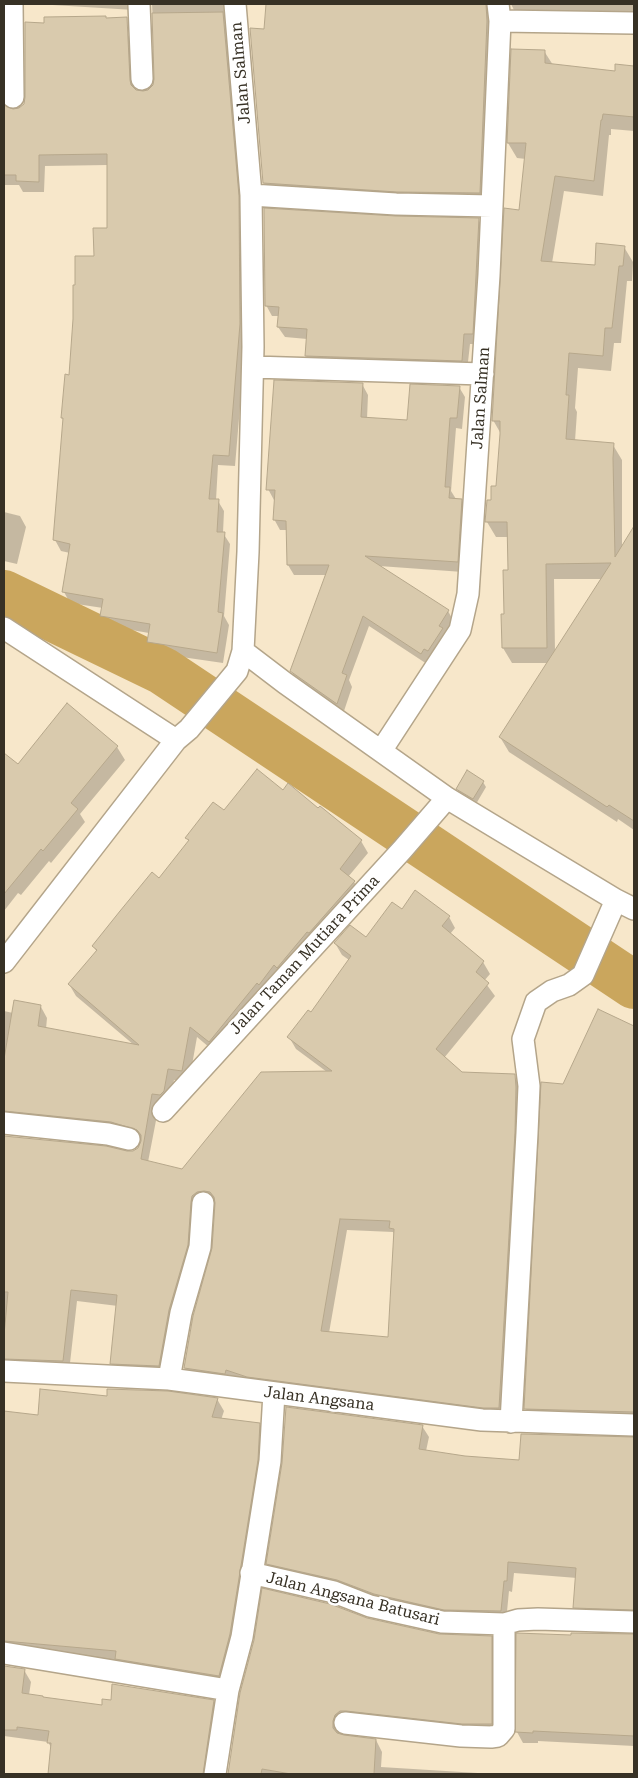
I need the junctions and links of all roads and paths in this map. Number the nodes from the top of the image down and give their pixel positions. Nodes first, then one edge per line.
1 (12, 4) edge
2 (139, 4) edge
3 (235, 4) edge
4 (499, 12) edge
5 (634, 23) edge
6 (142, 79) dead end
7 (13, 97) dead end
8 (251, 195) junction
9 (492, 206) junction
10 (253, 367) junction
11 (483, 374) junction
12 (4, 630) edge
13 (240, 661) junction
14 (182, 735) junction
15 (381, 751) junction
16 (446, 798) junction
17 (625, 905) edge
18 (4, 962) edge
19 (162, 1111) dead end
20 (4, 1123) edge
21 (128, 1139) dead end
22 (203, 1203) dead end
23 (4, 1371) edge
24 (169, 1379) junction
25 (274, 1394) junction
26 (511, 1422) junction
27 (634, 1425) edge
28 (251, 1573) junction
29 (634, 1622) edge
30 (504, 1624) junction
31 (4, 1653) edge
32 (228, 1690) junction
33 (345, 1723) dead end
34 (215, 1774) edge

1 - 7 street
2 - 6 street
3 - 8 street, Jalan Salman
4 - 5 street, Jalan Salman
4 - 9 street, Jalan Salman
8 - 9 street
8 - 10 street, Jalan Salman
9 - 11 street, Jalan Salman
10 - 11 street
10 - 13 street, Jalan Salman
11 - 15 street, Jalan Salman
12 - 14 street
13 - 14 street
13 - 15 street
14 - 18 street
15 - 16 street
16 - 17 street
16 - 19 street, Jalan Taman Mutiara Prima
17 - 26 street
20 - 21 street
22 - 24 street
23 - 24 street, Jalan Angsana
24 - 25 street, Jalan Angsana
25 - 26 street, Jalan Angsana
25 - 28 street, Jalan Angsana Batusari
26 - 27 street, Jalan Angsana
28 - 30 street, Jalan Angsana Batusari
28 - 32 street, Jalan Angsana Batusari
29 - 30 street, Jalan Angsana Batusari
30 - 33 street
31 - 32 street
32 - 34 street, Jalan Angsana Batusari

